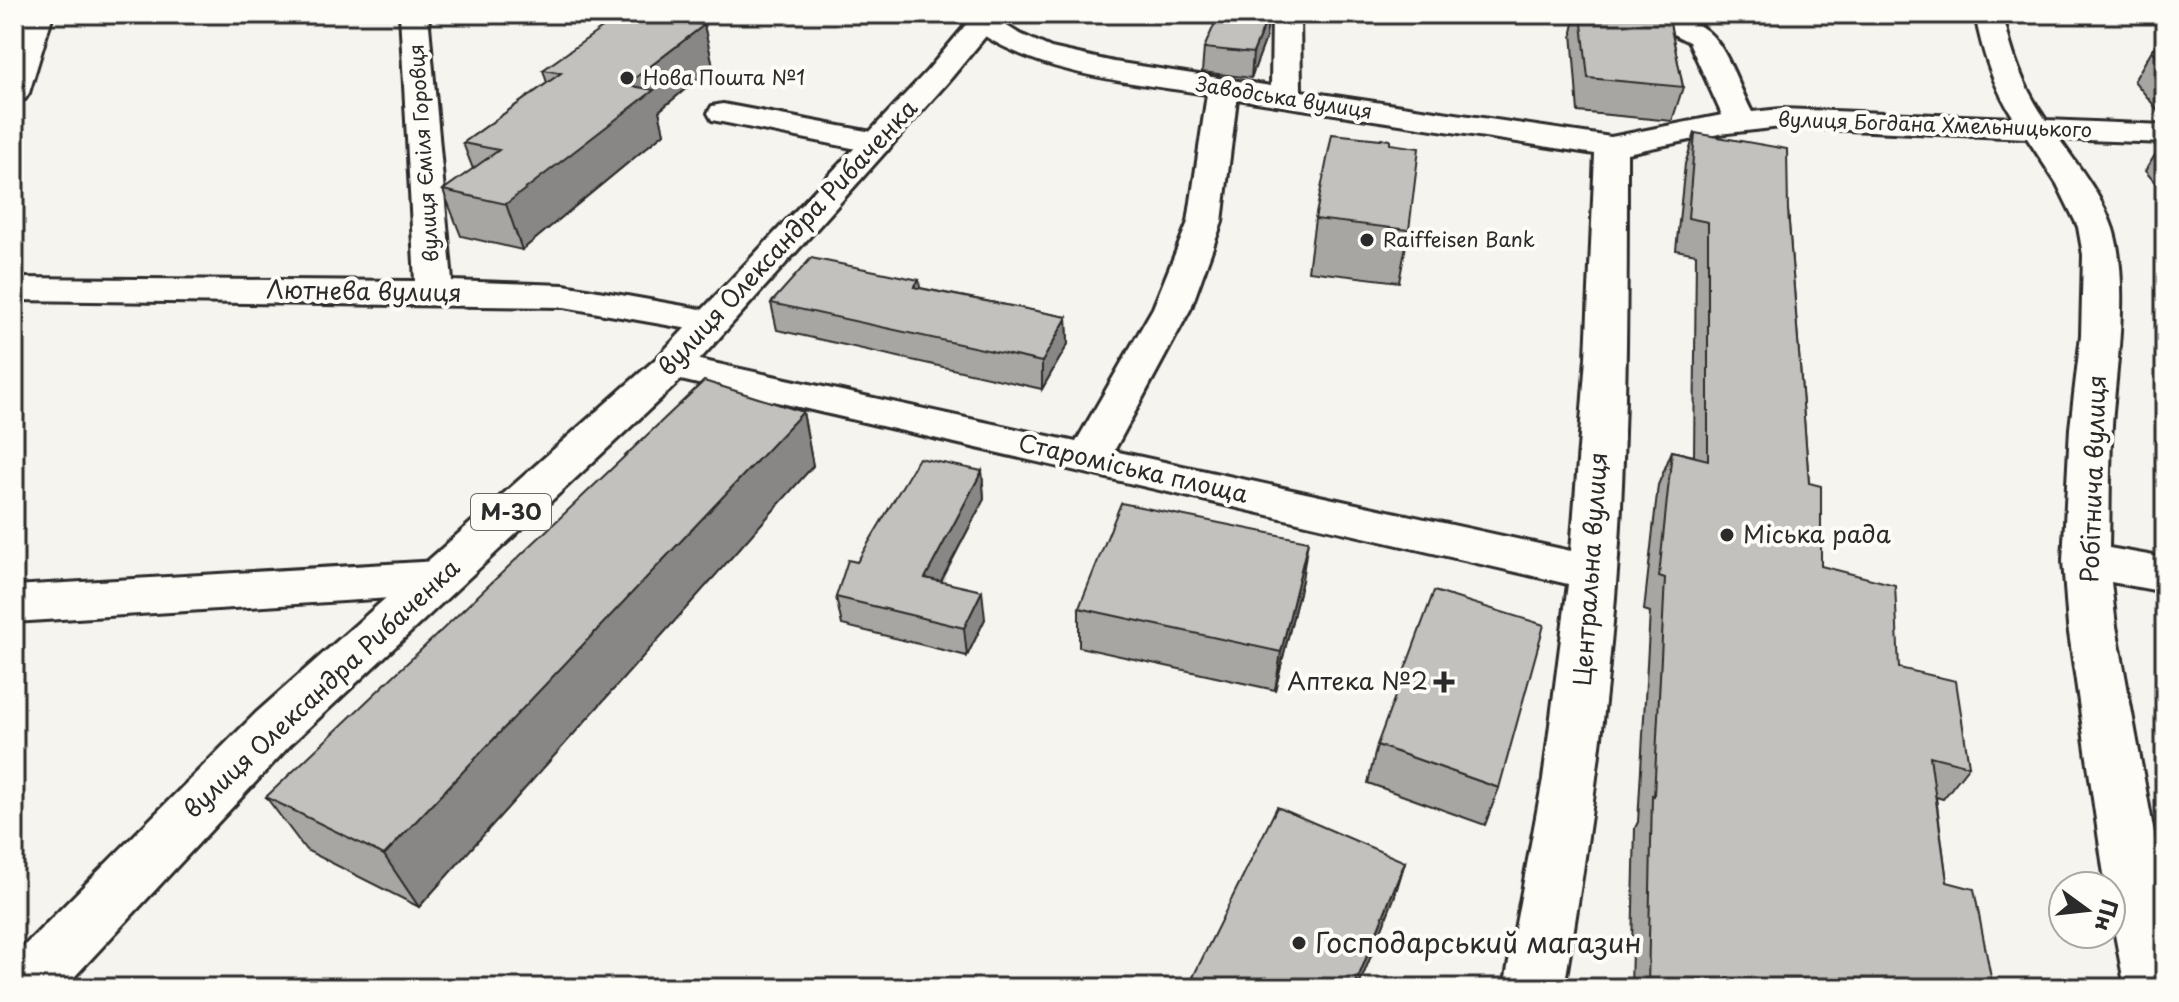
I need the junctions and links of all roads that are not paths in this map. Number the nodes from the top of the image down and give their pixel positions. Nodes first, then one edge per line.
1 (39, 14) edge
2 (414, 14) edge
3 (1286, 14) edge
4 (1655, 14) edge
5 (1989, 14) edge
6 (981, 17) edge
7 (1223, 89) junction
8 (14, 93) edge
9 (1286, 99) junction
10 (723, 113) dead end
11 (1741, 122) junction
12 (2034, 128) junction
13 (2165, 134) edge
14 (877, 143) junction
15 (1611, 147) junction
16 (14, 289) edge
17 (434, 292) junction
18 (712, 322) junction
19 (672, 366) junction
20 (1088, 459) junction
21 (2086, 561) junction
22 (1594, 573) junction
23 (2165, 575) edge
24 (438, 578) junction
25 (14, 604) edge
26 (2148, 873) edge
27 (24, 988) edge
28 (1534, 988) edge
29 (2155, 988) edge

1 - 8 main road
2 - 17 main road, вулиця Єміля Горовця
3 - 9 main road
4 - 11 main road
5 - 12 main road, Робітнича вулиця
6 - 7 main road, Заводська вулиця
6 - 14 main road, вулиця Олександра Рибаченка / М-30
7 - 9 main road, Заводська вулиця
7 - 20 main road
9 - 15 main road, Заводська вулиця
10 - 14 main road
11 - 12 main road, вулиця Богдана Хмельницького
11 - 15 main road, вулиця Богдана Хмельницького
12 - 13 main road, вулиця Богдана Хмельницького
12 - 21 main road, Робітнича вулиця
14 - 18 main road, вулиця Олександра Рибаченка / М-30
15 - 22 main road, Центральна вулиця
16 - 17 main road, Лютнева вулиця
17 - 18 main road, Лютнева вулиця
18 - 19 main road, вулиця Олександра Рибаченка / М-30
19 - 20 main road, Староміська площа
19 - 24 main road, вулиця Олександра Рибаченка / М-30
20 - 22 main road, Староміська площа
21 - 23 main road
21 - 26 main road, Робітнича вулиця
22 - 28 main road, Центральна вулиця
24 - 25 main road
24 - 27 main road, вулиця Олександра Рибаченка / М-30
26 - 29 main road, Робітнича вулиця

